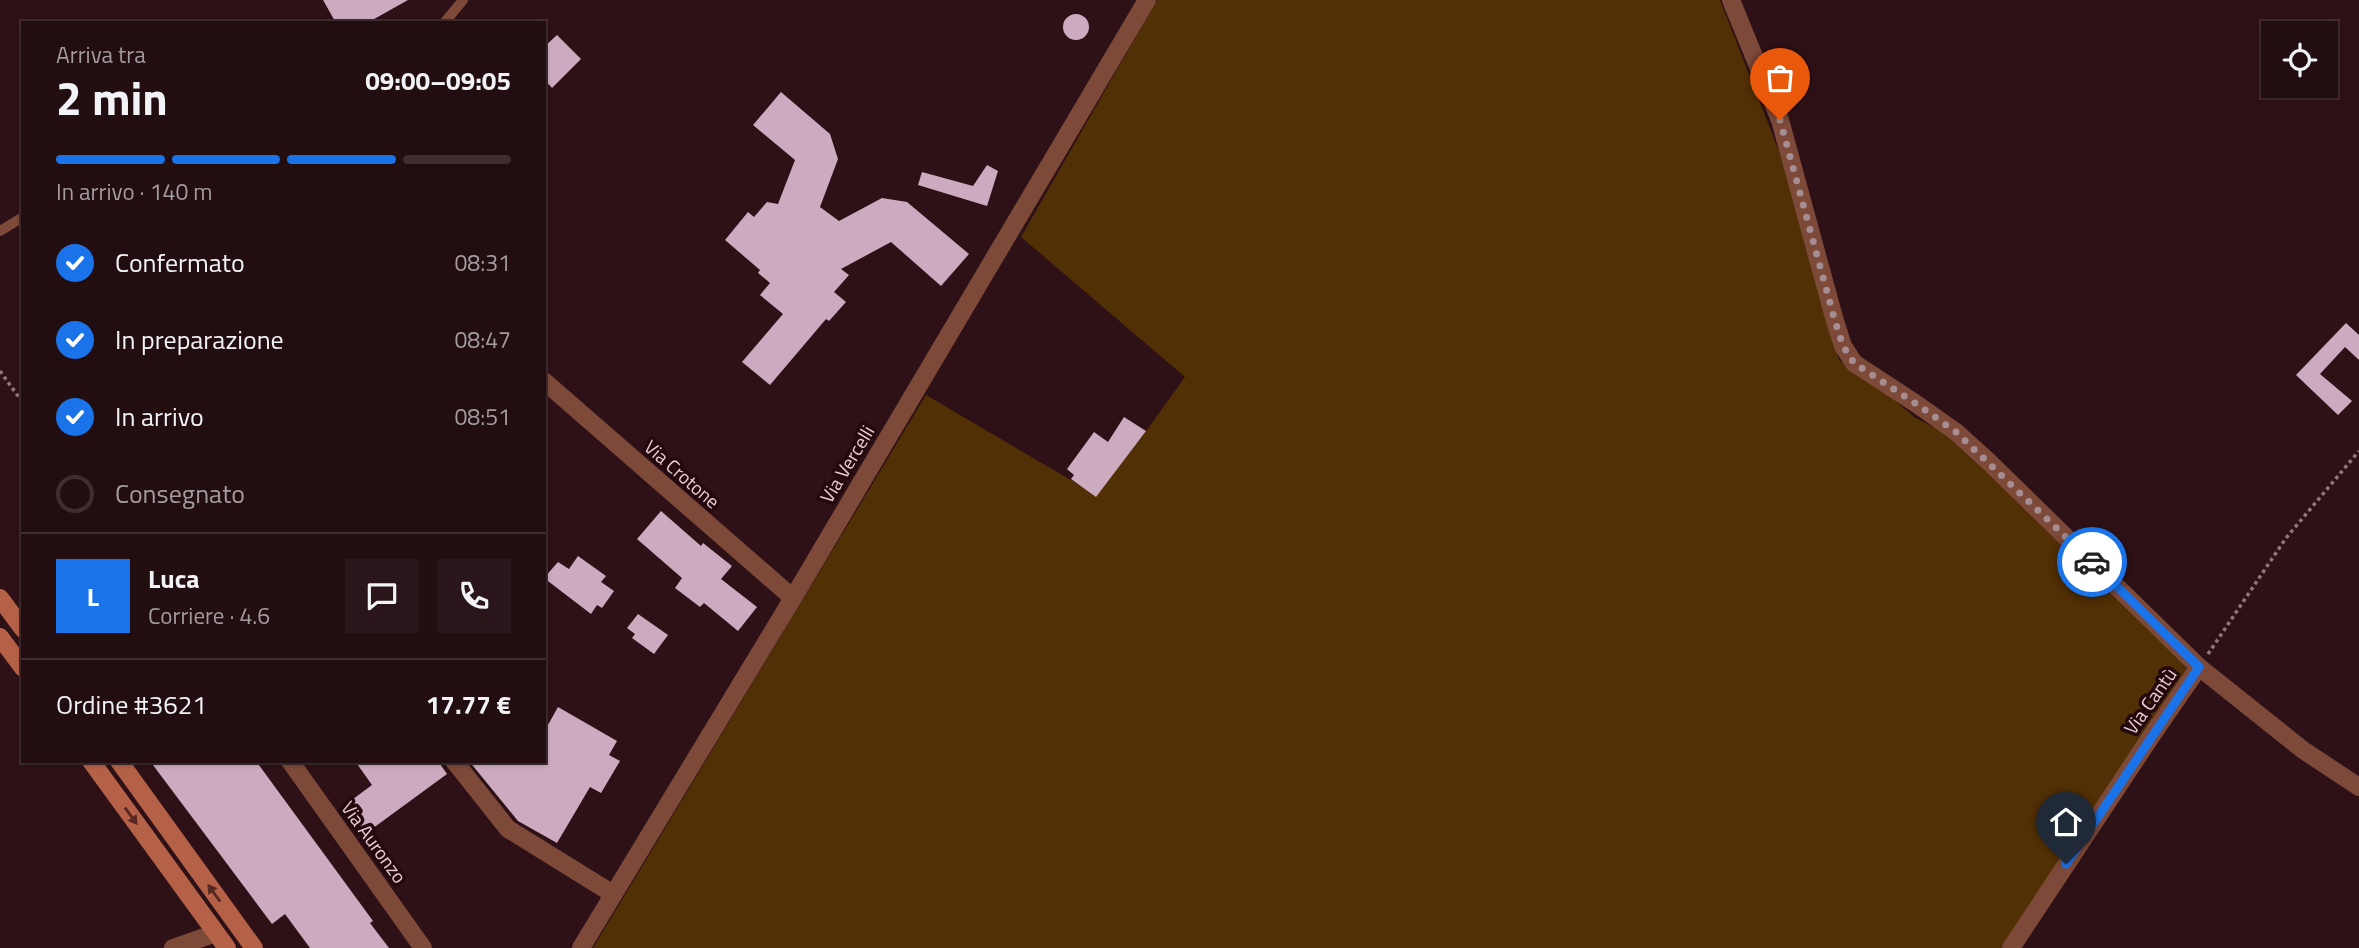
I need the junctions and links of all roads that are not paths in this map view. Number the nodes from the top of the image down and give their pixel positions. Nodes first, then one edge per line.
1 (463, 0) edge
2 (1147, 0) edge
3 (1731, 0) edge
4 (446, 21) edge
5 (21, 218) edge
6 (0, 231) edge
7 (546, 384) edge
8 (0, 598) edge
9 (793, 598) junction
10 (21, 626) edge
11 (0, 637) edge
12 (21, 665) edge
13 (2199, 667) junction
14 (92, 763) edge
15 (120, 763) edge
16 (291, 763) edge
17 (456, 763) edge
18 (2359, 787) edge
19 (613, 894) junction
20 (216, 933) junction
21 (173, 948) edge
22 (227, 948) edge
23 (254, 948) edge
24 (424, 948) edge
25 (581, 948) edge
26 (2011, 948) edge

1 - 4 lane
2 - 9 street, Via Vercelli
3 - 13 street
5 - 6 lane
7 - 9 street, Via Crotone
8 - 10 main road
9 - 19 street, Via Vercelli
11 - 12 main road
13 - 18 street
13 - 26 street, Via Cantù
14 -> 20 main road
23 -> 15 main road
16 - 24 street, Via Auronzo
17 - 19 street
19 - 25 street, Via Vercelli
20 - 21 street
20 - 22 main road

